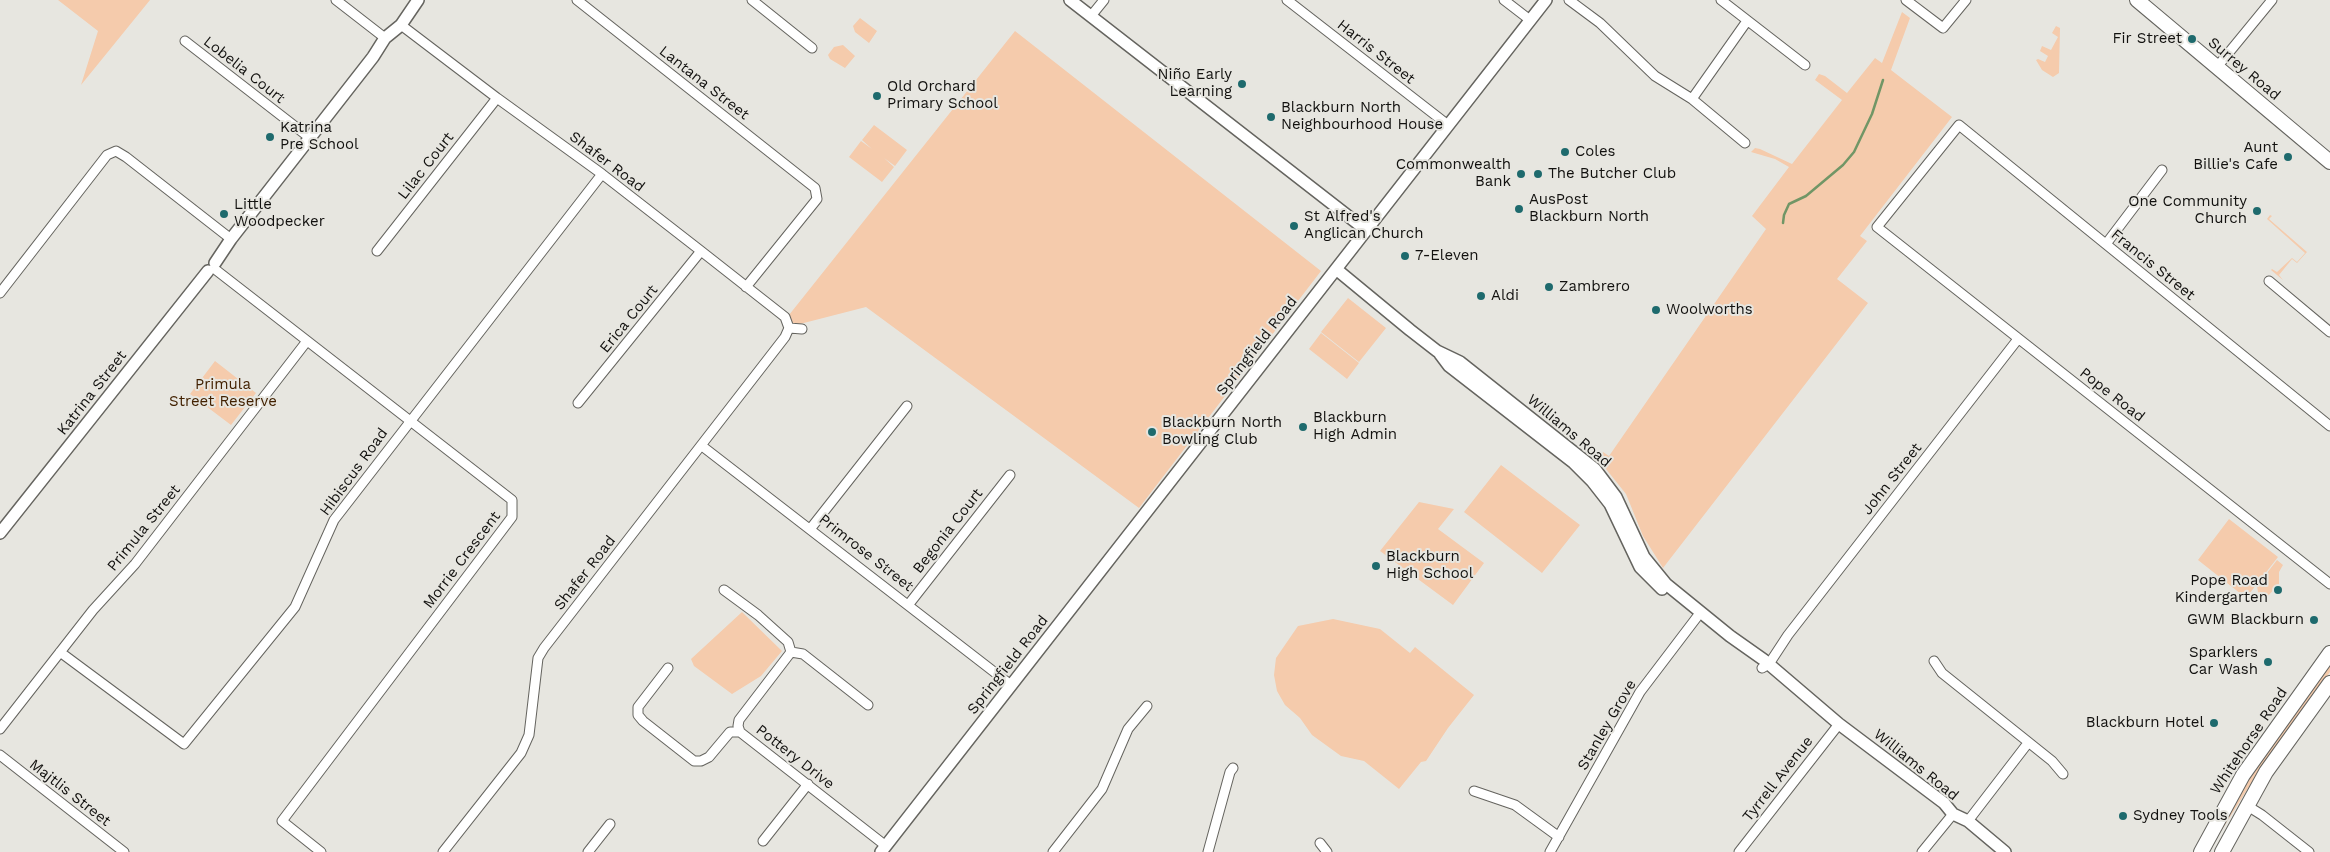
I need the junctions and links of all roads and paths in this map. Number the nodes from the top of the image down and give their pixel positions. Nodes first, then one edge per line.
1 (336, 0) edge
2 (418, 0) edge
3 (577, 0) edge
4 (752, 0) edge
5 (1070, 0) edge
6 (1104, 0) edge
7 (1287, 0) edge
8 (1504, 0) edge
9 (1546, 0) edge
10 (1569, 0) edge
11 (1721, 0) edge
12 (1906, 0) edge
13 (1966, 0) edge
14 (2137, 0) edge
15 (2272, 0) edge
16 (1091, 16) junction
17 (1530, 20) junction
18 (1748, 20) junction
19 (401, 25) junction
20 (385, 38) junction
21 (185, 42) dead end
22 (812, 48) dead end
23 (1806, 65) dead end
24 (2217, 67) junction
25 (497, 98) junction
26 (1692, 99) junction
27 (1448, 125) junction
28 (1959, 125) joint
29 (310, 138) junction
30 (1745, 143) dead end
31 (2330, 162) edge
32 (2162, 170) dead end
33 (602, 174) junction
34 (1366, 230) junction
35 (231, 239) junction
36 (2106, 244) junction
37 (377, 251) dead end
38 (701, 251) junction
39 (213, 268) junction
40 (1336, 269) junction
41 (2269, 281) dead end
42 (746, 287) junction
43 (0, 293) edge
44 (789, 328) junction
45 (802, 329) dead end
46 (2330, 332) edge
47 (2018, 339) junction
48 (307, 341) junction
49 (578, 403) dead end
50 (1504, 403) junction
51 (907, 406) dead end
52 (410, 420) junction
53 (2330, 426) edge
54 (1527, 427) junction
55 (1542, 427) junction
56 (702, 446) junction
57 (1010, 475) dead end
58 (811, 528) junction
59 (0, 533) edge
60 (1648, 571) junction
61 (2330, 584) edge
62 (724, 590) dead end
63 (909, 604) junction
64 (1700, 615) junction
65 (60, 652) junction
66 (791, 652) junction
67 (2330, 653) edge
68 (1934, 661) dead end
69 (668, 668) dead end
70 (1769, 668) junction
71 (2330, 683) edge
72 (1011, 685) junction
73 (868, 705) dead end
74 (1147, 706) dead end
75 (1839, 724) junction
76 (0, 730) edge
77 (740, 732) junction
78 (2028, 743) junction
79 (0, 755) edge
80 (1233, 768) dead end
81 (2063, 774) dead end
82 (808, 784) junction
83 (1474, 791) dead end
84 (2246, 805) junction
85 (1953, 814) junction
86 (1968, 821) junction
87 (610, 824) dead end
88 (1559, 837) junction
89 (763, 841) dead end
90 (1320, 843) dead end
91 (883, 849) edge
92 (124, 852) edge
93 (321, 852) edge
94 (443, 852) edge
95 (588, 852) edge
96 (1053, 852) edge
97 (1208, 852) edge
98 (1327, 852) edge
99 (1550, 852) edge
100 (1739, 852) edge
101 (1922, 852) edge
102 (2005, 852) edge
103 (2201, 852) edge
104 (2222, 852) edge
105 (2309, 852) edge

1 - 20 street
2 - 19 main road, Katrina Street
3 - 42 street, Lantana Street
4 - 22 street
5 - 16 main road
6 - 16 street
7 - 27 street, Harris Street
8 - 17 street
9 - 17 main road, Springfield Road
10 - 26 street
11 - 18 street
12 - 13 street
14 - 24 main road, Surrey Road
15 - 24 street
16 - 34 main road
17 - 27 main road, Springfield Road
18 - 23 street
18 - 26 street
19 - 20 main road, Katrina Street
19 - 25 street, Shafer Road
20 - 29 main road, Katrina Street
21 - 29 street, Lobelia Court
24 - 31 main road, Surrey Road
25 - 33 street, Shafer Road
25 - 37 street, Lilac Court
26 - 30 street
27 - 34 main road, Springfield Road
28 - 36 street, Francis Street
28 - 47 street, Pope Road
29 - 35 main road, Katrina Street
32 - 36 street
33 - 38 street, Shafer Road
33 - 52 street, Hibiscus Road
34 - 40 main road, Springfield Road
35 - 39 main road, Katrina Street
35 - 43 street
36 - 53 street, Francis Street
38 - 42 street, Shafer Road
38 - 49 street, Erica Court
39 - 48 street, Morrie Crescent
39 - 59 main road, Katrina Street
40 - 50 main road, Williams Road
40 - 72 main road, Springfield Road
41 - 46 street
42 - 44 street, Shafer Road
44 - 45 street
44 - 56 street, Shafer Road
47 - 61 street, Pope Road
47 - 70 street, John Street
48 - 52 street, Morrie Crescent
48 - 65 street, Primula Street
50 - 54 main road, Williams Road
50 - 55 main road, Williams Road
51 - 58 street
52 - 65 street, Hibiscus Road
52 - 93 street, Morrie Crescent
54 - 55 main road
54 - 60 main road, Williams Road
55 - 60 main road, Williams Road
56 - 58 street, Primrose Street
56 - 94 street, Shafer Road
57 - 63 street, Begonia Court
58 - 63 street, Primrose Street
60 - 64 main road, Williams Road
62 - 66 street
63 - 72 street, Primrose Street
64 - 70 main road, Williams Road
64 - 88 street, Stanley Grove
65 - 76 street, Primula Street
66 - 73 street
66 - 77 street, Pottery Drive
67 - 103 main road, Whitehorse Road
68 - 78 street
69 - 77 street
70 - 75 main road, Williams Road
71 - 84 main road, Whitehorse Road
72 - 91 main road, Springfield Road
74 - 96 street
75 - 85 main road, Williams Road
75 - 100 street, Tyrrell Avenue
77 - 82 street, Pottery Drive
78 - 81 street
78 - 86 street
79 - 92 street, Majtlis Street
80 - 97 street
82 - 89 street
82 - 91 street, Pottery Drive
83 - 88 street
84 - 104 main road, Whitehorse Road
84 - 105 street
85 - 86 main road, Williams Road
85 - 101 street
86 - 102 main road, Williams Road
87 - 95 street
88 - 99 street, Stanley Grove
90 - 98 street

